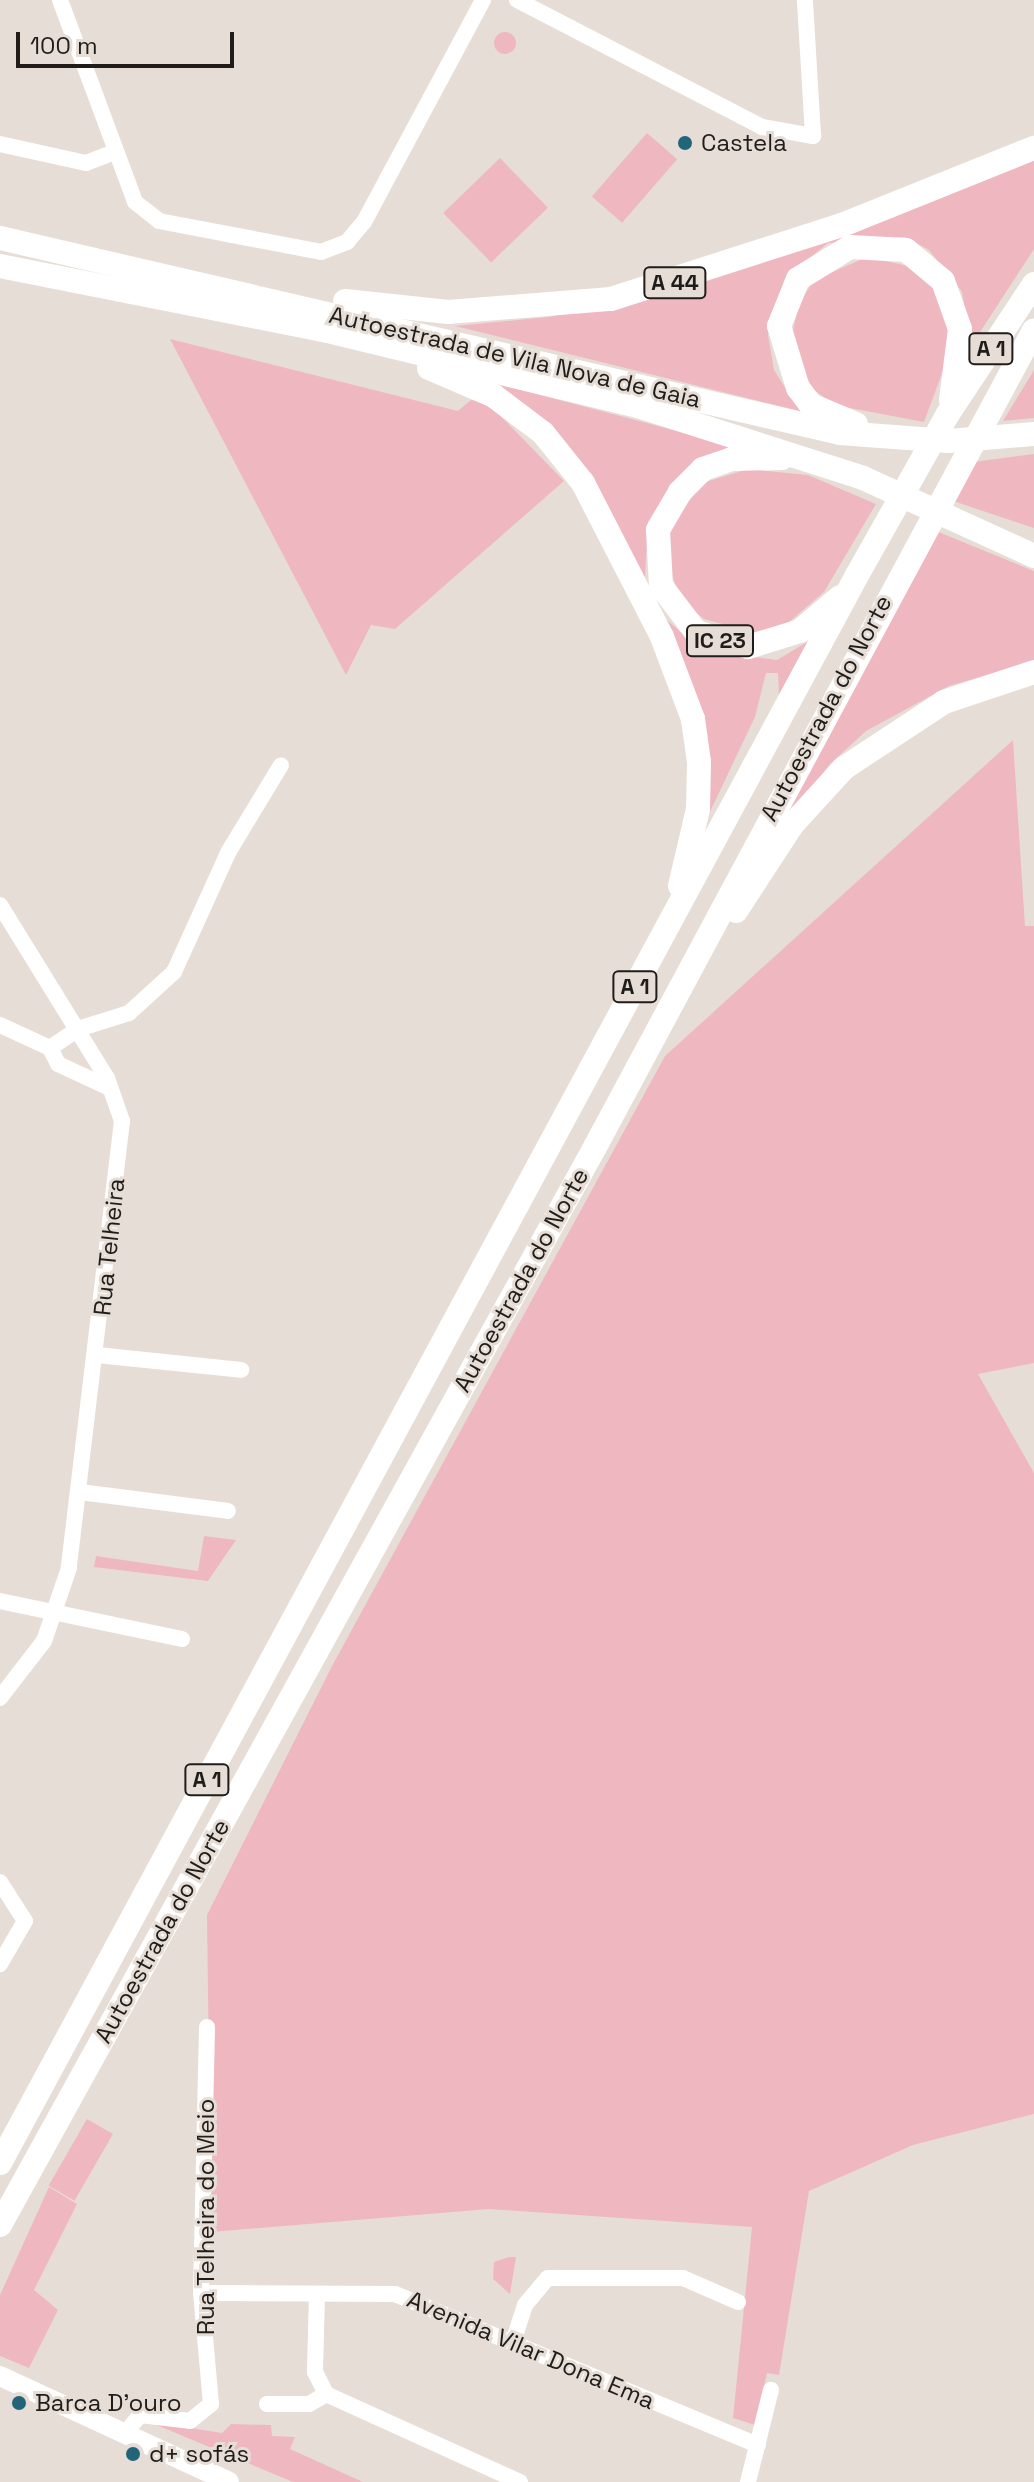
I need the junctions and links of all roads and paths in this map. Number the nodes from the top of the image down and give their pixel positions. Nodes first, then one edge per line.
1 (60, 0) edge
2 (483, 0) edge
3 (517, 0) edge
4 (805, 0) edge
5 (0, 144) edge
6 (1034, 148) edge
7 (114, 152) junction
8 (0, 238) edge
9 (0, 266) edge
10 (1034, 284) edge
11 (296, 305) junction
12 (1034, 330) edge
13 (328, 331) junction
14 (948, 414) junction
15 (872, 432) junction
16 (1034, 434) edge
17 (816, 462) junction
18 (972, 528) junction
19 (1034, 539) edge
20 (1034, 556) edge
21 (856, 577) junction
22 (1034, 672) edge
23 (281, 765) dead end
24 (0, 905) edge
25 (660, 941) junction
26 (0, 1025) edge
27 (78, 1029) junction
28 (50, 1048) junction
29 (110, 1088) junction
30 (595, 1147) junction
31 (97, 1355) junction
32 (241, 1370) dead end
33 (80, 1492) junction
34 (228, 1511) dead end
35 (0, 1601) edge
36 (54, 1618) junction
37 (182, 1639) dead end
38 (0, 1698) edge
39 (0, 1882) edge
40 (0, 1964) edge
41 (207, 2027) dead end
42 (0, 2163) edge
43 (0, 2225) edge
44 (201, 2293) junction
45 (317, 2294) junction
46 (738, 2302) dead end
47 (513, 2342) junction
48 (0, 2376) edge
49 (771, 2390) dead end
50 (326, 2394) junction
51 (267, 2404) dead end
52 (127, 2431) junction
53 (758, 2445) junction
54 (204, 2476) edge
55 (229, 2482) edge
56 (520, 2482) edge
57 (748, 2482) edge

1 - 7 street
2 - 7 street
3 - 4 street
5 - 7 street
6 - 11 highway, A 44
8 - 11 highway, Autoestrada de Vila Nova de Gaia / A 44
9 - 13 highway, Autoestrada de Vila Nova de Gaia
10 - 14 highway, A 1
11 - 15 highway, Autoestrada de Vila Nova de Gaia / A 44
12 - 30 highway, Autoestrada do Norte / A 1
13 - 17 highway, Autoestrada de Vila Nova de Gaia
13 - 25 highway
14 - 15 highway
14 - 21 highway, A 1
15 - 16 highway, Autoestrada de Vila Nova de Gaia / A 44
17 - 18 highway
17 - 21 highway, IC 23
18 - 19 highway
18 - 20 highway
21 - 25 highway, Autoestrada do Norte / A 1
22 - 30 highway, A 1
23 - 27 street
24 - 27 street, Rua Telheira
25 - 42 highway, Autoestrada do Norte / A 1
26 - 28 street
27 - 28 street
27 - 29 street, Rua Telheira
28 - 29 street
29 - 31 street, Rua Telheira
30 - 43 highway, Autoestrada do Norte / A 1
31 - 32 street
31 - 33 street, Rua Telheira
33 - 34 street
33 - 36 street, Rua Telheira
35 - 36 street
36 - 37 street
36 - 38 street
39 - 40 street
41 - 44 street, Rua Telheira do Meio
44 - 45 street, Avenida Vilar Dona Ema
44 - 52 street, Rua Telheira do Meio
45 - 47 street, Avenida Vilar Dona Ema
45 - 50 street
46 - 47 street
47 - 53 street, Avenida Vilar Dona Ema
48 - 52 main road
49 - 53 street
50 - 51 street
50 - 56 street
52 - 54 main road
53 - 57 street
54 - 55 main road

